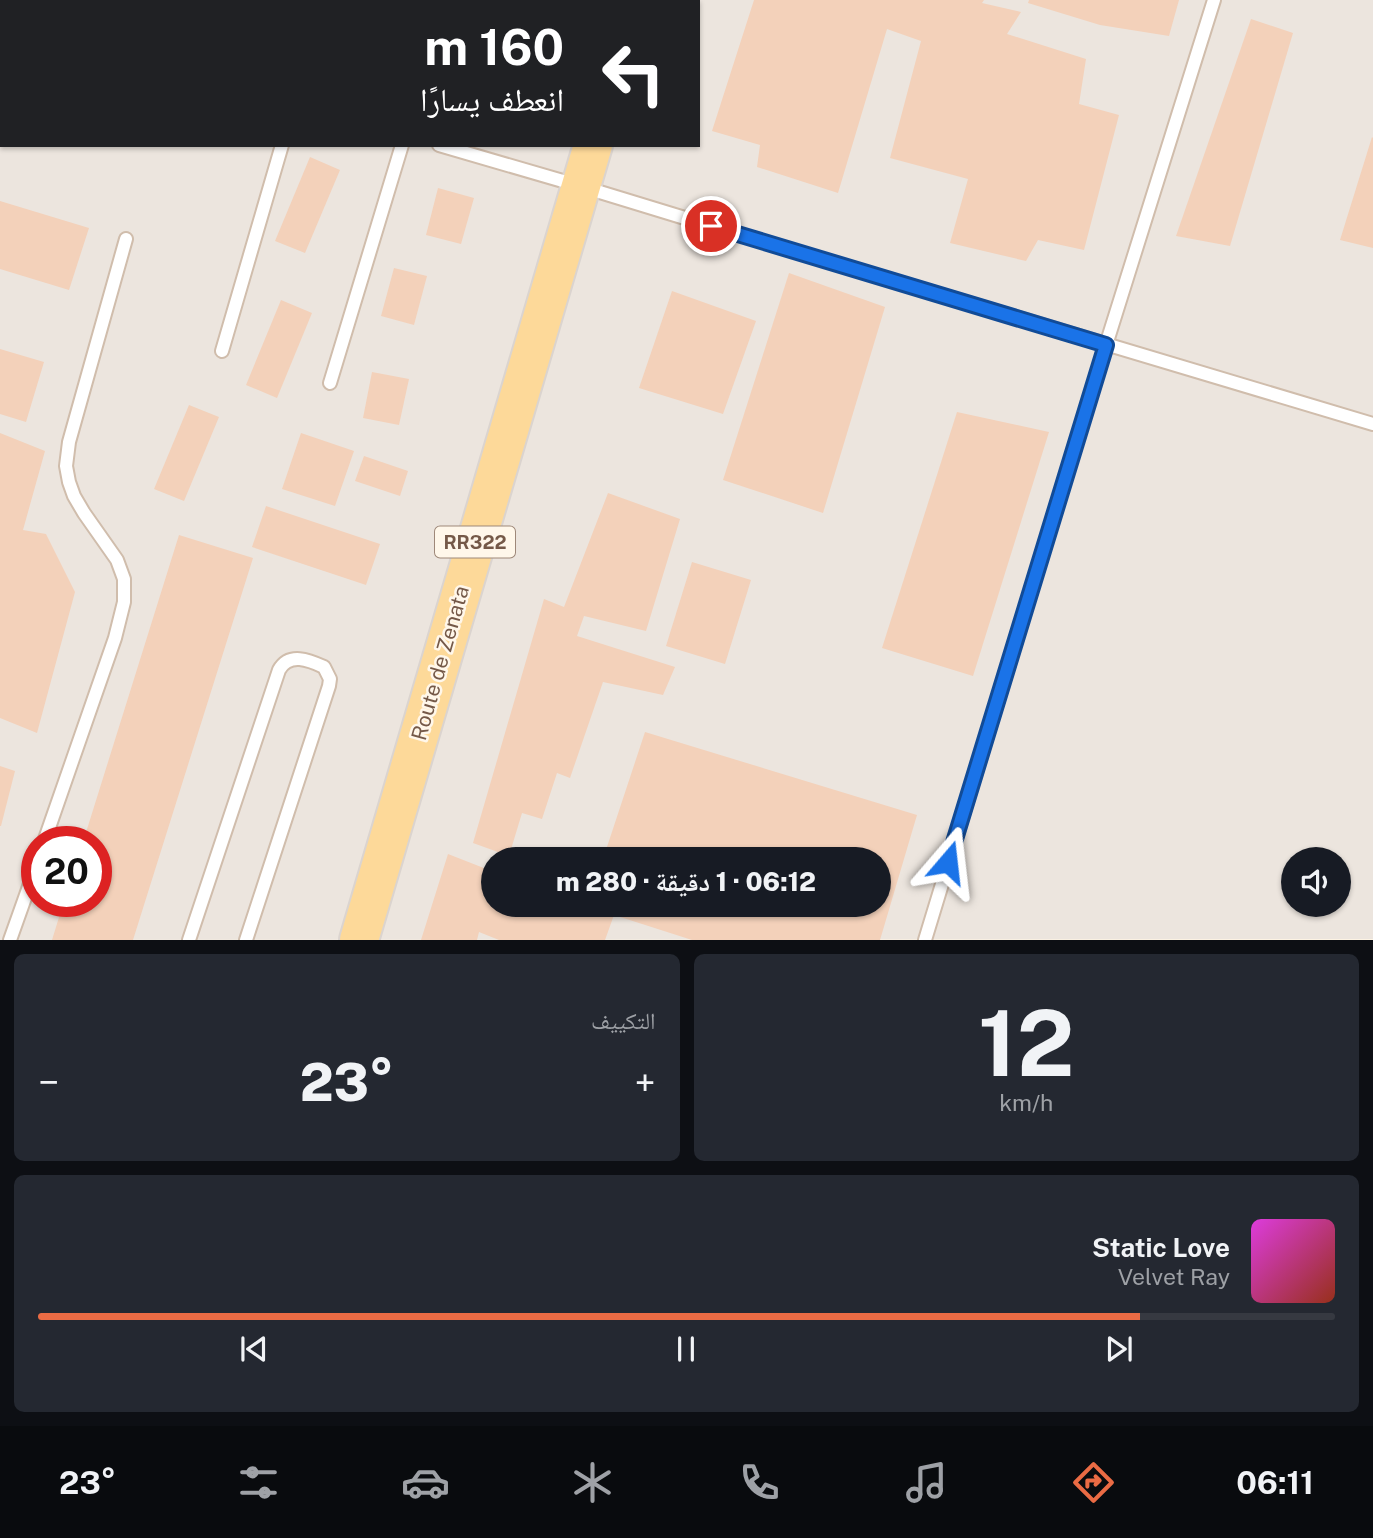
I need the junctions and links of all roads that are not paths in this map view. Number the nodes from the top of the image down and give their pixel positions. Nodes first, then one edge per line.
1 (1214, 0) edge
2 (281, 147) edge
3 (401, 147) edge
4 (446, 147) edge
5 (592, 147) edge
6 (580, 186) junction
7 (126, 239) dead end
8 (1106, 345) junction
9 (222, 351) dead end
10 (330, 383) dead end
11 (1373, 424) edge
12 (50, 826) edge
13 (21, 909) edge
14 (10, 940) edge
15 (188, 940) edge
16 (246, 940) edge
17 (359, 940) edge
18 (925, 940) edge

1 - 8 lane
2 - 9 lane
3 - 10 lane
4 - 6 lane
5 - 6 main road, Route de Zenata / RR322
6 - 8 lane
6 - 17 main road, Route de Zenata / RR322
7 - 12 lane
8 - 11 lane
8 - 18 lane
13 - 14 lane
15 - 16 lane

